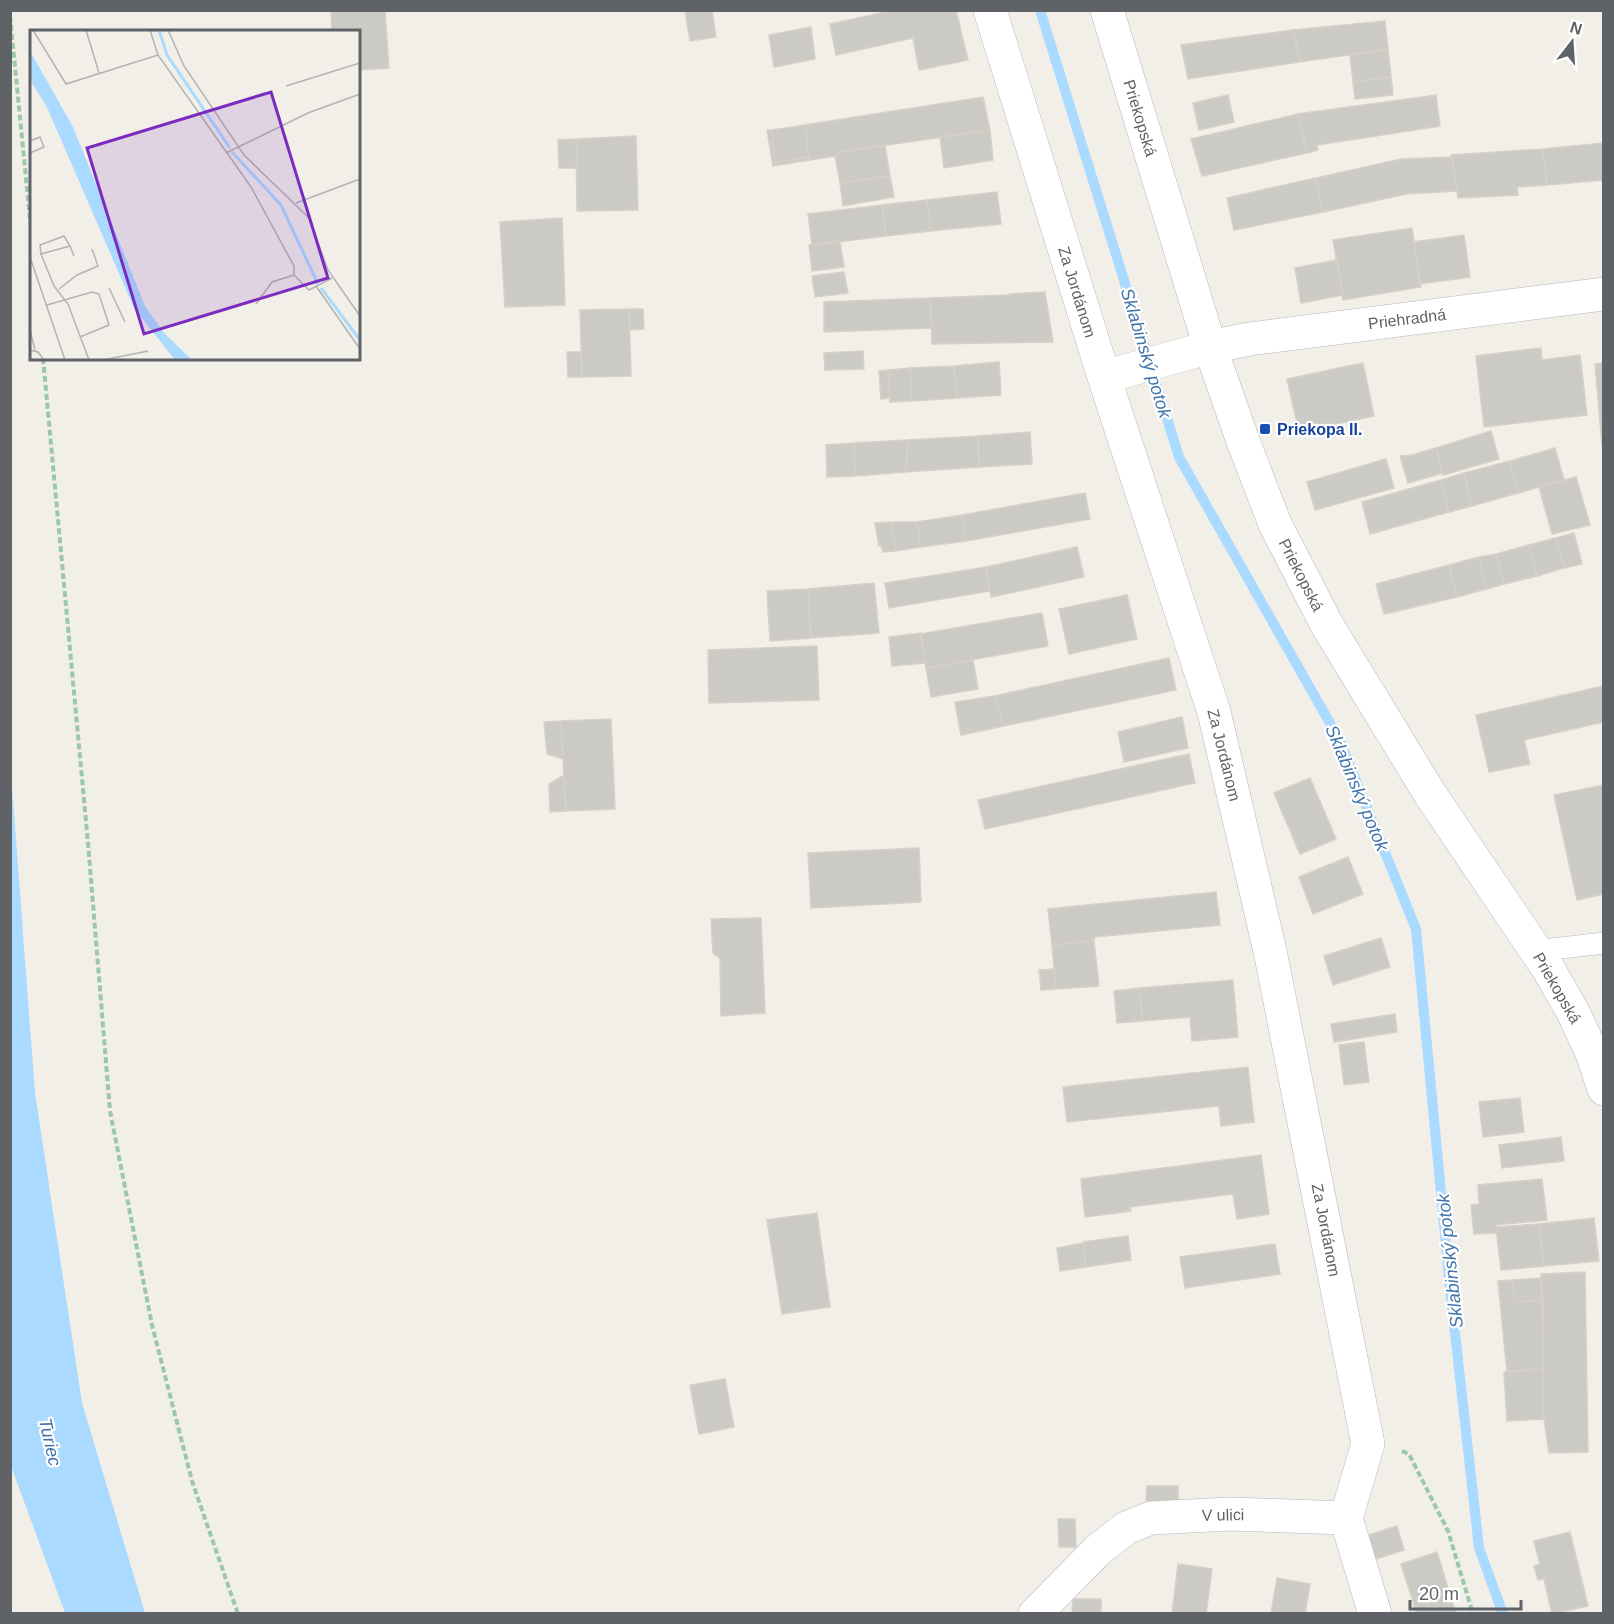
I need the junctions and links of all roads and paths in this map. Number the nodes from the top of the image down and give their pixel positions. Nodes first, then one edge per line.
1 (990, 10) edge
2 (1107, 10) edge
3 (10, 16) edge
4 (30, 219) edge
5 (1604, 294) edge
6 (1210, 347) junction
7 (43, 360) edge
8 (1104, 377) junction
9 (1604, 943) edge
10 (1535, 951) junction
11 (1604, 1089) edge
12 (1367, 1438) junction
13 (1346, 1518) junction
14 (238, 1614) edge
15 (1035, 1614) edge
16 (1375, 1614) edge
17 (1473, 1614) edge

1 - 8 street, Za Jordánom
2 - 6 street, Priekopská
3 - 4 path
5 - 6 street, Priehradná
6 - 8 street, Priehradná
6 - 10 street, Priekopská
7 - 14 path
8 - 12 street, Za Jordánom
9 - 10 lane
10 - 11 street, Priekopská
12 - 13 street, Za Jordánom
12 - 17 path
13 - 15 street, V ulici
13 - 16 street

